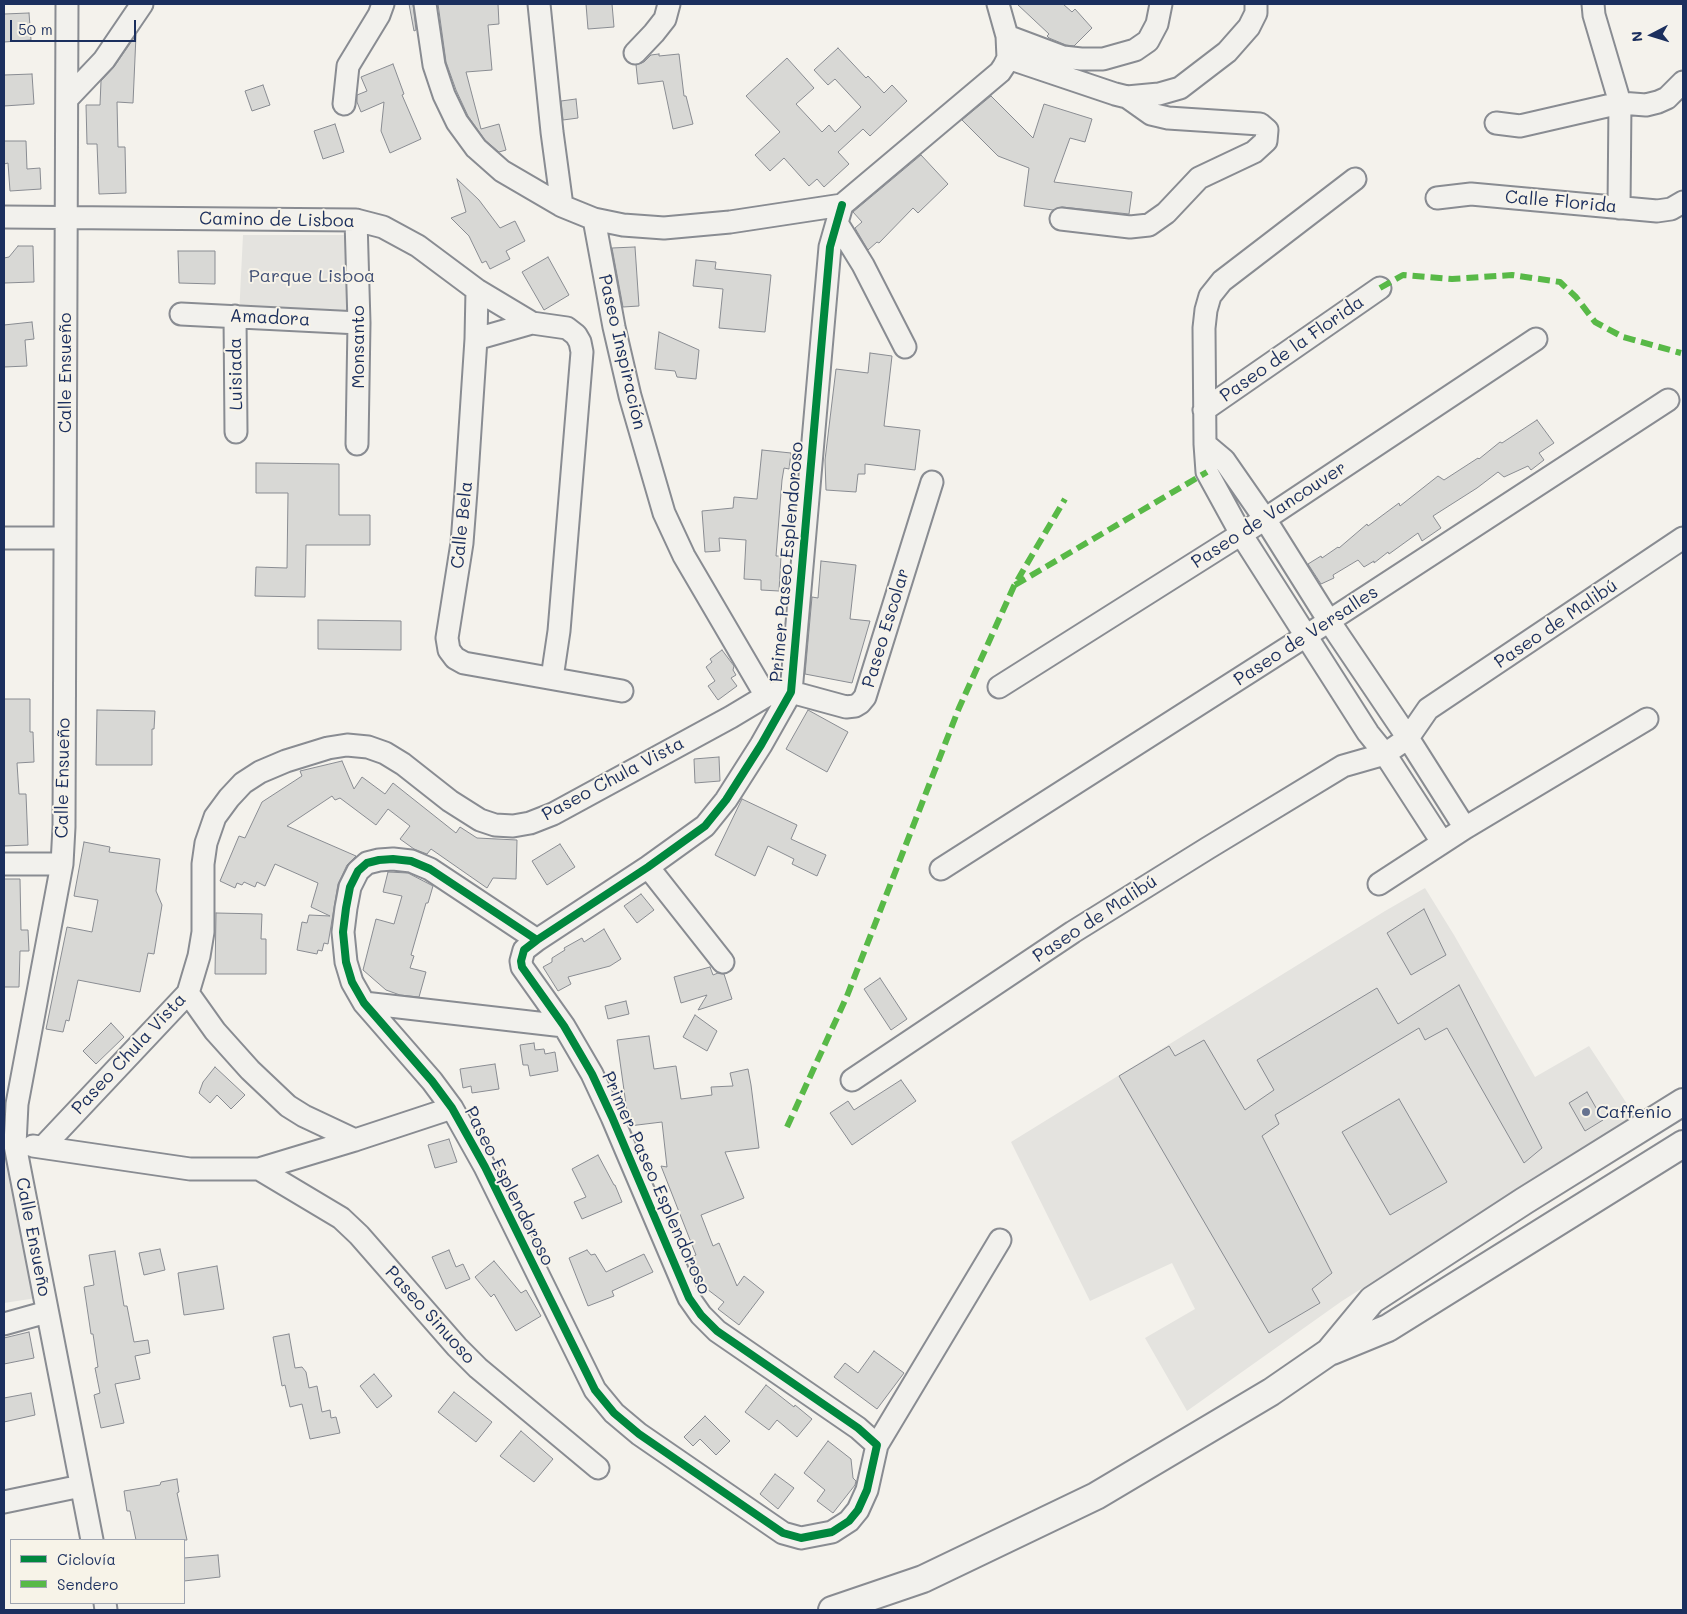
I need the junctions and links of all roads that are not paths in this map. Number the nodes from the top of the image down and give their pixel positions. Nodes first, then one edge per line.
1 (67, 4) edge
2 (142, 4) edge
3 (383, 4) edge
4 (425, 4) edge
5 (539, 4) edge
6 (669, 4) edge
7 (998, 4) edge
8 (1161, 4) edge
9 (1256, 4) edge
10 (1593, 4) edge
11 (1007, 36) junction
12 (635, 53) dead end
13 (1008, 58) junction
14 (1683, 82) edge
15 (1127, 97) junction
16 (67, 99) junction
17 (1620, 103) junction
18 (344, 104) dead end
19 (1496, 123) dead end
20 (1355, 179) dead end
21 (1436, 198) dead end
22 (1683, 202) edge
23 (562, 206) junction
24 (1619, 208) junction
25 (839, 214) junction
26 (66, 216) junction
27 (4, 217) edge
28 (594, 218) junction
29 (1061, 219) dead end
30 (356, 220) junction
31 (1380, 288) dead end
32 (477, 290) junction
33 (181, 314) dead end
34 (235, 316) junction
35 (359, 323) junction
36 (532, 323) junction
37 (476, 338) junction
38 (1536, 338) dead end
39 (905, 346) dead end
40 (1668, 400) dead end
41 (1204, 410) junction
42 (236, 432) dead end
43 (357, 444) dead end
44 (1205, 444) junction
45 (932, 482) dead end
46 (1265, 519) junction
47 (1240, 534) junction
48 (4, 538) edge
49 (64, 538) junction
50 (1683, 538) edge
51 (1329, 621) junction
52 (1306, 636) junction
53 (552, 678) junction
54 (999, 687) dead end
55 (622, 691) dead end
56 (778, 694) junction
57 (1428, 709) junction
58 (1392, 717) junction
59 (1646, 719) dead end
60 (1368, 733) junction
61 (1408, 738) junction
62 (1385, 754) junction
63 (1343, 766) junction
64 (1465, 828) junction
65 (1442, 842) junction
66 (4, 864) edge
67 (62, 864) junction
68 (648, 867) junction
69 (941, 869) dead end
70 (1379, 884) dead end
71 (537, 940) junction
72 (723, 962) dead end
73 (188, 992) junction
74 (364, 1003) junction
75 (564, 1026) junction
76 (852, 1080) dead end
77 (1683, 1102) edge
78 (452, 1108) junction
79 (355, 1140) junction
80 (1683, 1144) edge
81 (9, 1145) edge
82 (43, 1147) junction
83 (259, 1169) junction
84 (1000, 1240) dead end
85 (47, 1312) junction
86 (4, 1324) edge
87 (1329, 1352) junction
88 (877, 1445) junction
89 (598, 1468) dead end
90 (81, 1486) junction
91 (4, 1502) edge
92 (92, 1539) edge
93 (832, 1610) edge

1 - 16 street, Calle Ensueño
2 - 16 street
3 - 18 street
4 - 23 street
5 - 23 street
6 - 12 street
7 - 11 street
8 - 11 street
9 - 15 street
10 - 17 street
11 - 13 street
13 - 15 street
13 - 25 street
14 - 17 street
15 - 29 street
16 - 26 street, Calle Ensueño
17 - 19 street
17 - 24 street
20 - 41 street, Paseo de la Florida
21 - 24 street, Calle Florida
22 - 24 street, Calle Florida
23 - 28 street
25 - 28 street
25 - 39 street
25 - 56 street, Primer Paseo Esplendoroso
26 - 27 street, Camino de Lisboa
26 - 30 street, Camino de Lisboa
26 - 49 street, Calle Ensueño
28 - 56 street, Paseo Inspiración
30 - 32 street, Camino de Lisboa
30 - 35 street, Monsanto
31 - 41 street, Paseo de la Florida
32 - 36 street, Camino de Lisboa
32 - 37 street, Calle Bela
33 - 34 street, Amadora
34 - 35 street, Amadora
34 - 42 street, Luisiada
35 - 43 street, Monsanto
36 - 37 street
36 - 53 street, Camino de Lisboa
37 - 53 street, Calle Bela
38 - 46 street, Paseo de Vancouver
40 - 51 street, Paseo de Versalles
41 - 44 street, Paseo de la Florida
44 - 46 street
44 - 47 street, Paseo de la Florida
45 - 56 street, Paseo Escolar
46 - 47 street, Paseo de Vancouver
46 - 51 street
47 - 52 street, Paseo de la Florida
47 - 54 street, Paseo de Vancouver
48 - 49 street
49 - 67 street, Calle Ensueño
50 - 57 street, Paseo de Malibú
51 - 52 street, Paseo de Versalles
51 - 58 street
52 - 60 street, Paseo de la Florida
52 - 69 street, Paseo de Versalles
53 - 55 street, Calle Bela
56 - 68 street, Primer Paseo Esplendoroso
56 - 73 street, Paseo Chula Vista
57 - 58 street, Paseo de Malibú
57 - 61 street, Paseo de Malibú
58 - 60 street, Paseo de Malibú
58 - 61 street
59 - 64 street
60 - 62 street, Paseo de la Florida
60 - 63 street, Paseo de Malibú
61 - 62 street, Paseo de Malibú
61 - 64 street
62 - 63 street, Paseo de Malibú
62 - 65 street, Paseo de la Florida
63 - 76 street, Paseo de Malibú
64 - 65 street
65 - 70 street
66 - 67 street
67 - 81 street, Calle Ensueño
68 - 71 street, Primer Paseo Esplendoroso
68 - 72 street
71 - 74 street, Paseo Esplendoroso
71 - 75 street, Primer Paseo Esplendoroso
73 - 79 street
73 - 82 street, Paseo Chula Vista
74 - 75 street
74 - 78 street, Paseo Esplendoroso
75 - 88 street, Primer Paseo Esplendoroso
77 - 87 main road
78 - 79 street
78 - 88 street, Paseo Esplendoroso
79 - 83 street
80 - 87 main road
81 - 82 street
81 - 85 street, Calle Ensueño
82 - 83 street
83 - 89 street, Paseo Sinuoso
84 - 88 street
85 - 86 street
85 - 90 street, Calle Ensueño
87 - 93 main road
90 - 91 street
90 - 92 street, Calle Ensueño

